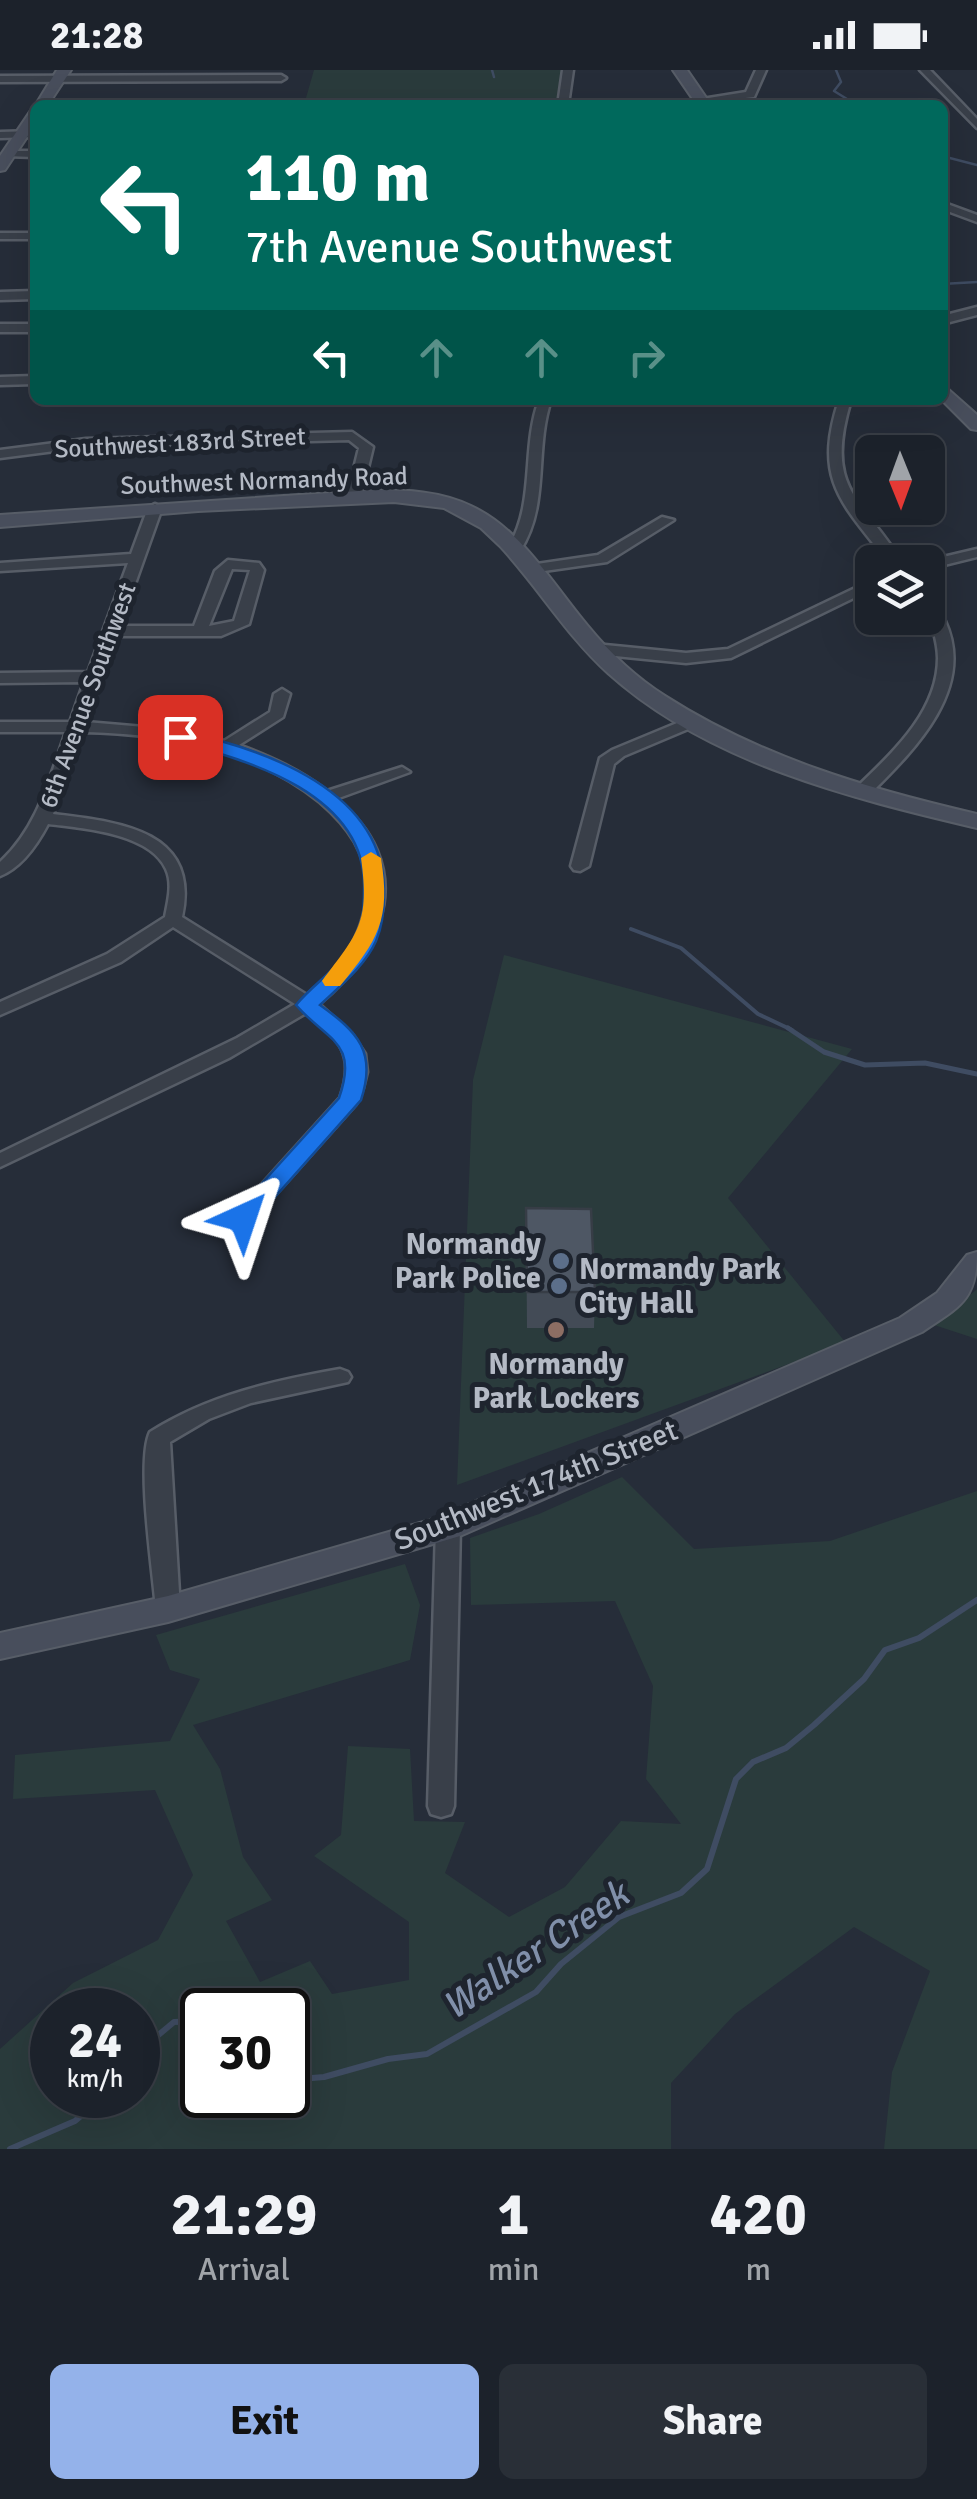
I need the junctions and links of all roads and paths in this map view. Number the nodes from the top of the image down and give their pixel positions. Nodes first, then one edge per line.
1 (568, 70) edge
2 (680, 70) edge
3 (760, 70) edge
4 (925, 70) edge
5 (60, 74) edge
6 (281, 78) dead end
7 (0, 79) edge
8 (44, 100) edge
9 (564, 100) edge
10 (701, 100) edge
11 (716, 100) edge
12 (977, 124) edge
13 (29, 134) edge
14 (0, 135) edge
15 (30, 155) edge
16 (4, 161) edge
17 (948, 208) edge
18 (977, 220) edge
19 (0, 236) edge
20 (30, 236) edge
21 (30, 295) edge
22 (0, 296) edge
23 (977, 312) edge
24 (948, 319) edge
25 (0, 328) edge
26 (30, 328) edge
27 (0, 380) edge
28 (30, 380) edge
29 (948, 395) edge
30 (543, 405) edge
31 (843, 405) edge
32 (977, 424) edge
33 (0, 454) edge
34 (354, 497) junction
35 (156, 508) junction
36 (0, 520) edge
37 (667, 520) dead end
38 (884, 545) edge
39 (515, 548) junction
40 (977, 553) edge
41 (136, 558) junction
42 (945, 561) edge
43 (0, 567) edge
44 (530, 569) junction
45 (855, 592) edge
46 (111, 630) junction
47 (200, 631) junction
48 (943, 635) edge
49 (596, 648) junction
50 (93, 677) junction
51 (0, 678) edge
52 (282, 694) dead end
53 (694, 721) junction
54 (76, 726) junction
55 (0, 727) edge
56 (226, 746) junction
57 (402, 772) dead end
58 (862, 792) junction
59 (326, 797) junction
60 (43, 818) junction
61 (977, 821) edge
62 (580, 866) dead end
63 (0, 871) edge
64 (174, 920) junction
65 (307, 1005) junction
66 (0, 1009) edge
67 (0, 1162) edge
68 (243, 1218) dead end
69 (977, 1262) edge
70 (340, 1378) dead end
71 (448, 1527) junction
72 (168, 1609) junction
73 (0, 1647) edge
74 (441, 1806) dead end

1 - 9 street
2 - 10 street
3 - 11 street
4 - 12 street
5 - 6 street
5 - 7 street
5 - 8 street
13 - 14 street
13 - 16 street
15 - 16 street
17 - 18 street
19 - 20 street
21 - 22 street
23 - 24 street
25 - 26 street
27 - 28 street
29 - 32 street
30 - 39 street
31 - 38 street
33 - 34 street, Southwest 183rd Street
34 - 35 street, Southwest Normandy Road
34 - 39 street, Southwest Normandy Road
35 - 36 street, Southwest Normandy Road
35 - 41 street, 6th Avenue Southwest
37 - 44 street
39 - 44 street, Southwest Normandy Road
40 - 42 street
41 - 43 street
41 - 46 street, 6th Avenue Southwest
44 - 49 street, Southwest Normandy Road
45 - 49 street
46 - 47 street
46 - 50 street, 6th Avenue Southwest
47 - 47 street
48 - 58 street
49 - 53 street, Southwest Normandy Road
50 - 51 street
50 - 54 street, 6th Avenue Southwest
52 - 56 street
53 - 58 street, Southwest Normandy Road
53 - 62 street
54 - 55 street
54 - 56 street
54 - 60 street, 6th Avenue Southwest
56 - 59 street
57 - 59 street
58 - 61 street, Southwest Normandy Road
59 - 65 street
60 - 63 street, 6th Avenue Southwest
60 - 64 street
64 - 65 street
64 - 66 street
65 - 67 street
65 - 68 street
69 - 71 street, Southwest 174th Street
70 - 72 street
71 - 72 street, Southwest 174th Street
71 - 74 street
72 - 73 street, Southwest 174th Street

